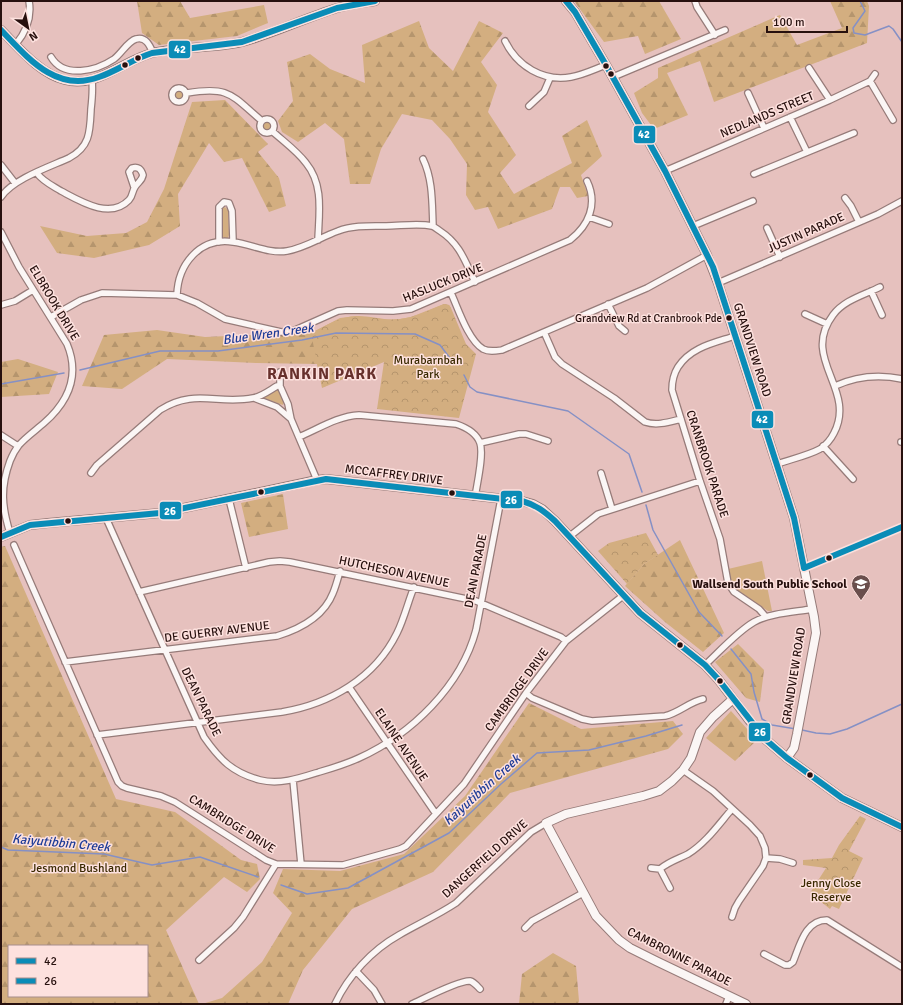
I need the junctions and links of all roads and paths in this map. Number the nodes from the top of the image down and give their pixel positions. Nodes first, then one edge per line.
1 (29, 1) edge
2 (375, 1) edge
3 (566, 1) edge
4 (695, 1) edge
5 (1, 30) edge
6 (725, 30) dead end
7 (715, 34) junction
8 (505, 42) dead end
9 (16, 44) junction
10 (153, 53) junction
11 (51, 57) dead end
12 (606, 65) junction
13 (809, 68) dead end
14 (875, 74) dead end
15 (613, 77) junction
16 (550, 78) junction
17 (92, 81) junction
18 (870, 81) junction
19 (187, 93) dead end
20 (748, 93) dead end
21 (830, 100) junction
22 (529, 106) dead end
23 (790, 117) junction
24 (893, 120) dead end
25 (262, 121) junction
26 (764, 128) junction
27 (272, 131) junction
28 (854, 133) dead end
29 (807, 152) junction
30 (423, 159) dead end
31 (1, 165) edge
32 (665, 170) junction
33 (37, 173) junction
34 (754, 174) dead end
35 (587, 181) dead end
36 (15, 183) junction
37 (134, 187) dead end
38 (1, 197) edge
39 (845, 198) dead end
40 (753, 201) dead end
41 (902, 201) edge
42 (589, 217) junction
43 (859, 222) junction
44 (609, 224) dead end
45 (433, 226) junction
46 (693, 226) junction
47 (767, 228) dead end
48 (1, 232) edge
49 (318, 240) junction
50 (233, 241) junction
51 (219, 242) junction
52 (707, 255) junction
53 (780, 257) junction
54 (475, 282) junction
55 (718, 283) junction
56 (880, 287) dead end
57 (33, 290) junction
58 (871, 291) junction
59 (451, 293) junction
60 (177, 295) junction
61 (1, 304) edge
62 (608, 304) junction
63 (805, 314) dead end
64 (882, 315) dead end
65 (51, 317) junction
66 (827, 324) junction
67 (624, 331) dead end
68 (544, 332) junction
69 (735, 336) junction
70 (280, 372) dead end
71 (902, 379) edge
72 (280, 386) junction
73 (835, 386) junction
74 (254, 398) junction
75 (291, 419) junction
76 (681, 419) junction
77 (1, 435) edge
78 (299, 437) junction
79 (548, 441) dead end
80 (480, 443) junction
81 (18, 446) junction
82 (824, 446) junction
83 (777, 464) junction
84 (91, 473) dead end
85 (601, 473) dead end
86 (853, 479) dead end
87 (317, 480) junction
88 (700, 481) junction
89 (475, 496) junction
90 (229, 499) junction
91 (501, 499) junction
92 (612, 509) junction
93 (106, 518) junction
94 (902, 527) edge
95 (10, 533) junction
96 (570, 536) junction
97 (1, 537) edge
98 (14, 545) dead end
99 (246, 568) junction
100 (804, 568) junction
101 (340, 571) junction
102 (414, 587) junction
103 (139, 592) junction
104 (624, 595) junction
105 (481, 602) junction
106 (812, 609) junction
107 (766, 617) junction
108 (566, 641) junction
109 (164, 649) junction
110 (65, 662) junction
111 (705, 665) junction
112 (348, 687) junction
113 (526, 693) junction
114 (733, 699) junction
115 (703, 700) dead end
116 (196, 722) junction
117 (98, 735) junction
118 (386, 743) junction
119 (787, 758) junction
120 (683, 770) junction
121 (293, 780) junction
122 (732, 809) junction
123 (436, 814) junction
124 (546, 823) junction
125 (902, 827) edge
126 (766, 858) junction
127 (793, 863) dead end
128 (276, 864) junction
129 (301, 864) junction
130 (651, 868) dead end
131 (660, 869) junction
132 (670, 888) dead end
133 (583, 893) junction
134 (732, 917) dead end
135 (525, 928) dead end
136 (764, 954) dead end
137 (199, 960) dead end
138 (902, 967) edge
139 (356, 971) junction
140 (480, 988) dead end
141 (727, 1000) edge
142 (335, 1004) edge
143 (382, 1004) edge
144 (412, 1004) edge
145 (746, 1004) edge

1 - 9 street
2 - 10 street
3 - 12 street, GRANDVIEW ROAD
4 - 7 street
5 - 9 street
6 - 7 street
7 - 15 street
8 - 16 street
9 - 17 street
10 - 11 street
10 - 17 street
12 - 15 street, GRANDVIEW ROAD
12 - 16 street
13 - 21 street
14 - 18 street, NEDLANDS STREET
15 - 32 street, GRANDVIEW ROAD
16 - 22 street
17 - 33 street
18 - 21 street, NEDLANDS STREET
18 - 24 street
19 - 25 street
20 - 26 street
21 - 23 street, NEDLANDS STREET
23 - 26 street, NEDLANDS STREET
23 - 29 street
25 - 27 street
25 - 27 street
26 - 32 street, NEDLANDS STREET
27 - 49 street
28 - 29 street
29 - 34 street
30 - 45 street
31 - 36 street
32 - 46 street, GRANDVIEW ROAD
33 - 36 street
33 - 37 street
35 - 42 street, HASLUCK DRIVE
36 - 38 street
39 - 43 street
40 - 46 street
41 - 43 street, JUSTIN PARADE
42 - 44 street
42 - 54 street, HASLUCK DRIVE
43 - 53 street, JUSTIN PARADE
45 - 49 street
45 - 54 street
46 - 52 street, GRANDVIEW ROAD
47 - 53 street
48 - 57 street, ELBROOK DRIVE
49 - 50 street
50 - 51 street
50 - 51 street
51 - 60 street
52 - 55 street, GRANDVIEW ROAD
52 - 62 street
53 - 55 street, JUSTIN PARADE
54 - 59 street, HASLUCK DRIVE
55 - 69 street, GRANDVIEW ROAD
56 - 58 street
57 - 61 street
57 - 65 street, ELBROOK DRIVE
58 - 64 street
58 - 66 street
59 - 60 street, HASLUCK DRIVE
59 - 68 street
60 - 65 street, HASLUCK DRIVE
62 - 67 street
62 - 68 street
63 - 66 street
65 - 81 street, ELBROOK DRIVE
66 - 73 street
68 - 76 street
69 - 76 street, CRANBROOK PARADE
69 - 83 street, GRANDVIEW ROAD
70 - 72 street
71 - 73 street
72 - 74 street
72 - 75 street
73 - 82 street
74 - 75 street
74 - 84 street
75 - 78 street
76 - 88 street, CRANBROOK PARADE
77 - 81 street
78 - 80 street
78 - 87 street
79 - 80 street
80 - 89 street
81 - 95 street, ELBROOK DRIVE
82 - 83 street
82 - 86 street
83 - 100 street, GRANDVIEW ROAD
85 - 92 street
87 - 89 street, MCCAFFREY DRIVE
87 - 90 street, MCCAFFREY DRIVE
88 - 92 street
88 - 107 street, CRANBROOK PARADE
89 - 91 street, MCCAFFREY DRIVE
90 - 93 street, MCCAFFREY DRIVE
90 - 99 street
91 - 96 street, MCCAFFREY DRIVE
91 - 105 street, DEAN PARADE
92 - 96 street
93 - 95 street, MCCAFFREY DRIVE
93 - 103 street, DEAN PARADE
94 - 100 street
95 - 97 street, MCCAFFREY DRIVE
96 - 104 street, MCCAFFREY DRIVE
98 - 110 street, CAMBRIDGE DRIVE
99 - 101 street, HUTCHESON AVENUE
99 - 103 street, HUTCHESON AVENUE
100 - 106 street, GRANDVIEW ROAD
101 - 102 street, HUTCHESON AVENUE
101 - 109 street, DE GUERRY AVENUE
102 - 105 street, HUTCHESON AVENUE
102 - 112 street
103 - 109 street, DEAN PARADE
104 - 108 street
104 - 111 street, MCCAFFREY DRIVE
105 - 108 street, HUTCHESON AVENUE
105 - 118 street, DEAN PARADE
106 - 107 street
106 - 119 street, GRANDVIEW ROAD
107 - 111 street
108 - 113 street, CAMBRIDGE DRIVE
109 - 110 street, DE GUERRY AVENUE
109 - 116 street, DEAN PARADE
110 - 117 street, CAMBRIDGE DRIVE
111 - 114 street, MCCAFFREY DRIVE
112 - 116 street
112 - 118 street, ELAINE AVENUE
113 - 115 street
113 - 123 street, CAMBRIDGE DRIVE
114 - 119 street, MCCAFFREY DRIVE
114 - 120 street, DANGERFIELD DRIVE
116 - 117 street
116 - 121 street, DEAN PARADE
117 - 128 street, CAMBRIDGE DRIVE
118 - 121 street, DEAN PARADE
118 - 123 street, ELAINE AVENUE
119 - 125 street, MCCAFFREY DRIVE
120 - 122 street
120 - 124 street, DANGERFIELD DRIVE
121 - 129 street
122 - 126 street
122 - 131 street
123 - 129 street, CAMBRIDGE DRIVE
124 - 133 street, CAMBRONNE PARADE
124 - 139 street, DANGERFIELD DRIVE
126 - 127 street
126 - 134 street
128 - 129 street, CAMBRIDGE DRIVE
128 - 137 street
130 - 131 street
131 - 132 street
133 - 135 street
133 - 141 street, CAMBRONNE PARADE
136 - 138 street
139 - 142 street, DANGERFIELD DRIVE
139 - 143 street
140 - 144 street
141 - 145 street, CAMBRONNE PARADE

